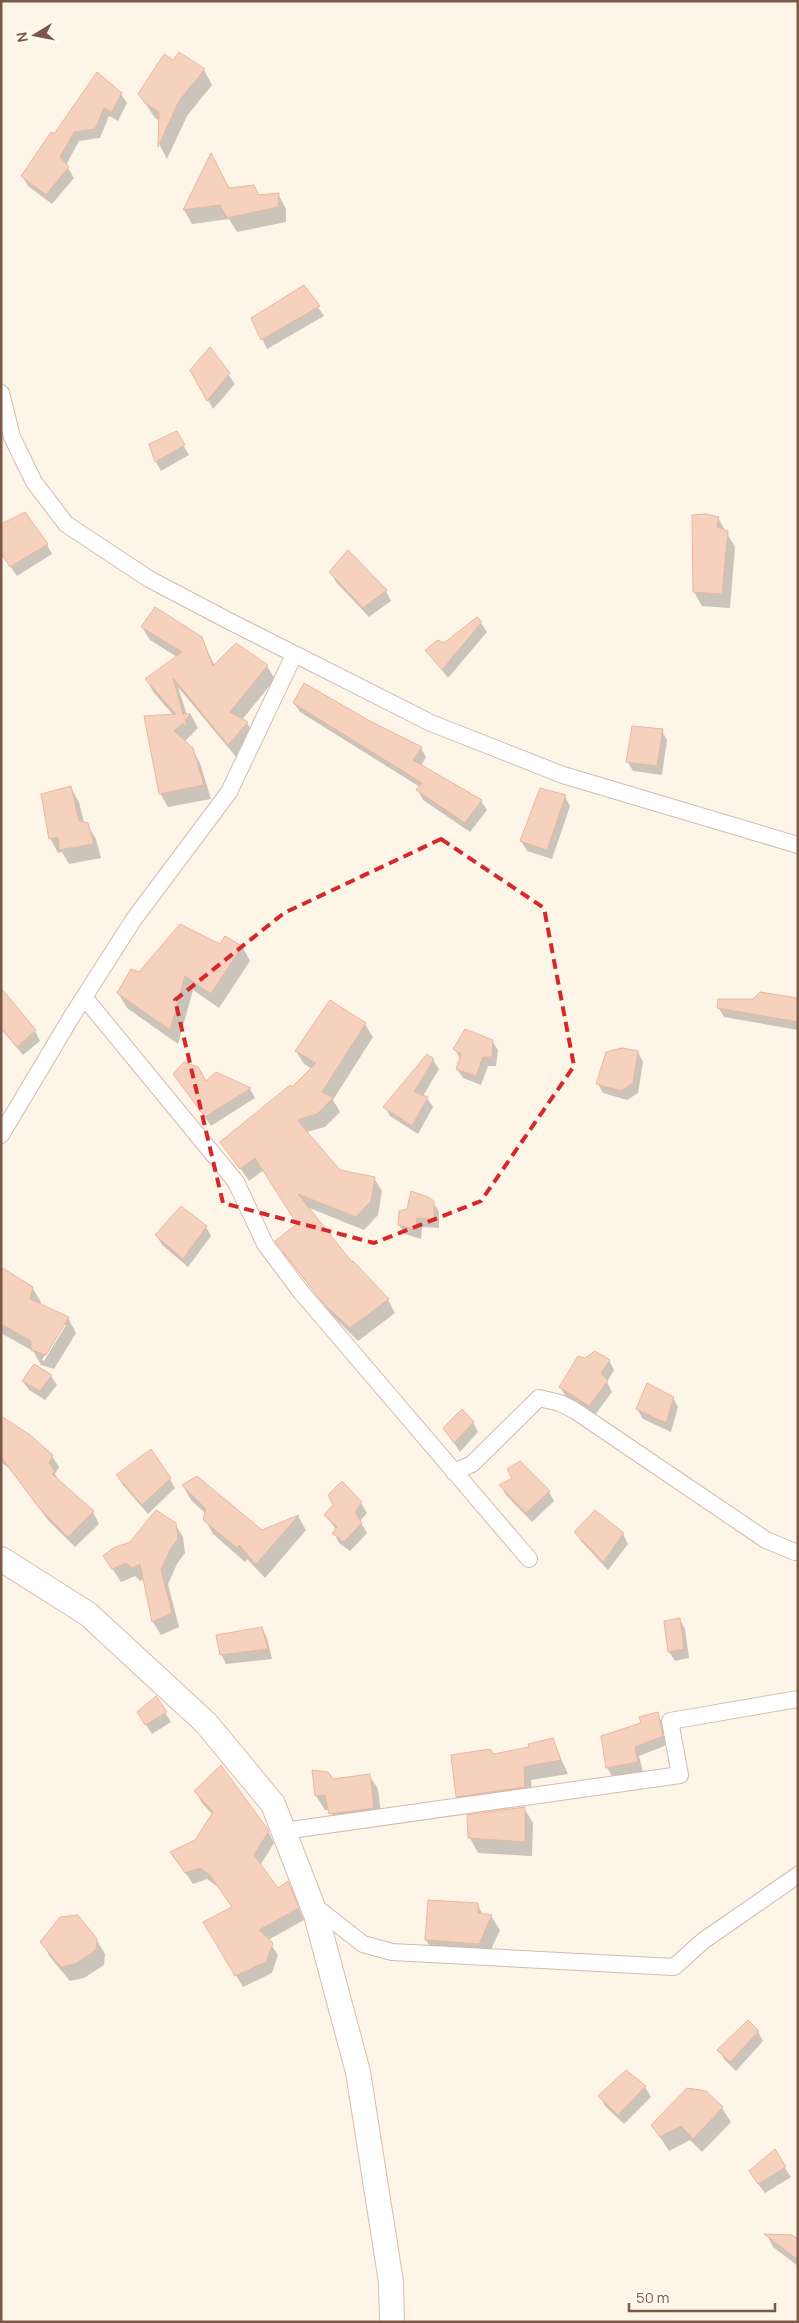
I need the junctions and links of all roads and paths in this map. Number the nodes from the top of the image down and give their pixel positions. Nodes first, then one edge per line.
1 (1, 393) edge
2 (294, 654) junction
3 (798, 845) edge
4 (84, 997) junction
5 (1, 1135) edge
6 (454, 1472) junction
7 (796, 1552) dead end
8 (1, 1559) edge
9 (529, 1560) dead end
10 (798, 1699) edge
11 (284, 1832) junction
12 (798, 1876) edge
13 (312, 1904) junction
14 (392, 2322) edge

1 - 2 street
2 - 3 street
2 - 4 street
4 - 5 street
4 - 6 street
6 - 7 street
6 - 9 street
8 - 11 main road
10 - 11 street
11 - 13 main road
12 - 13 street
13 - 14 main road

